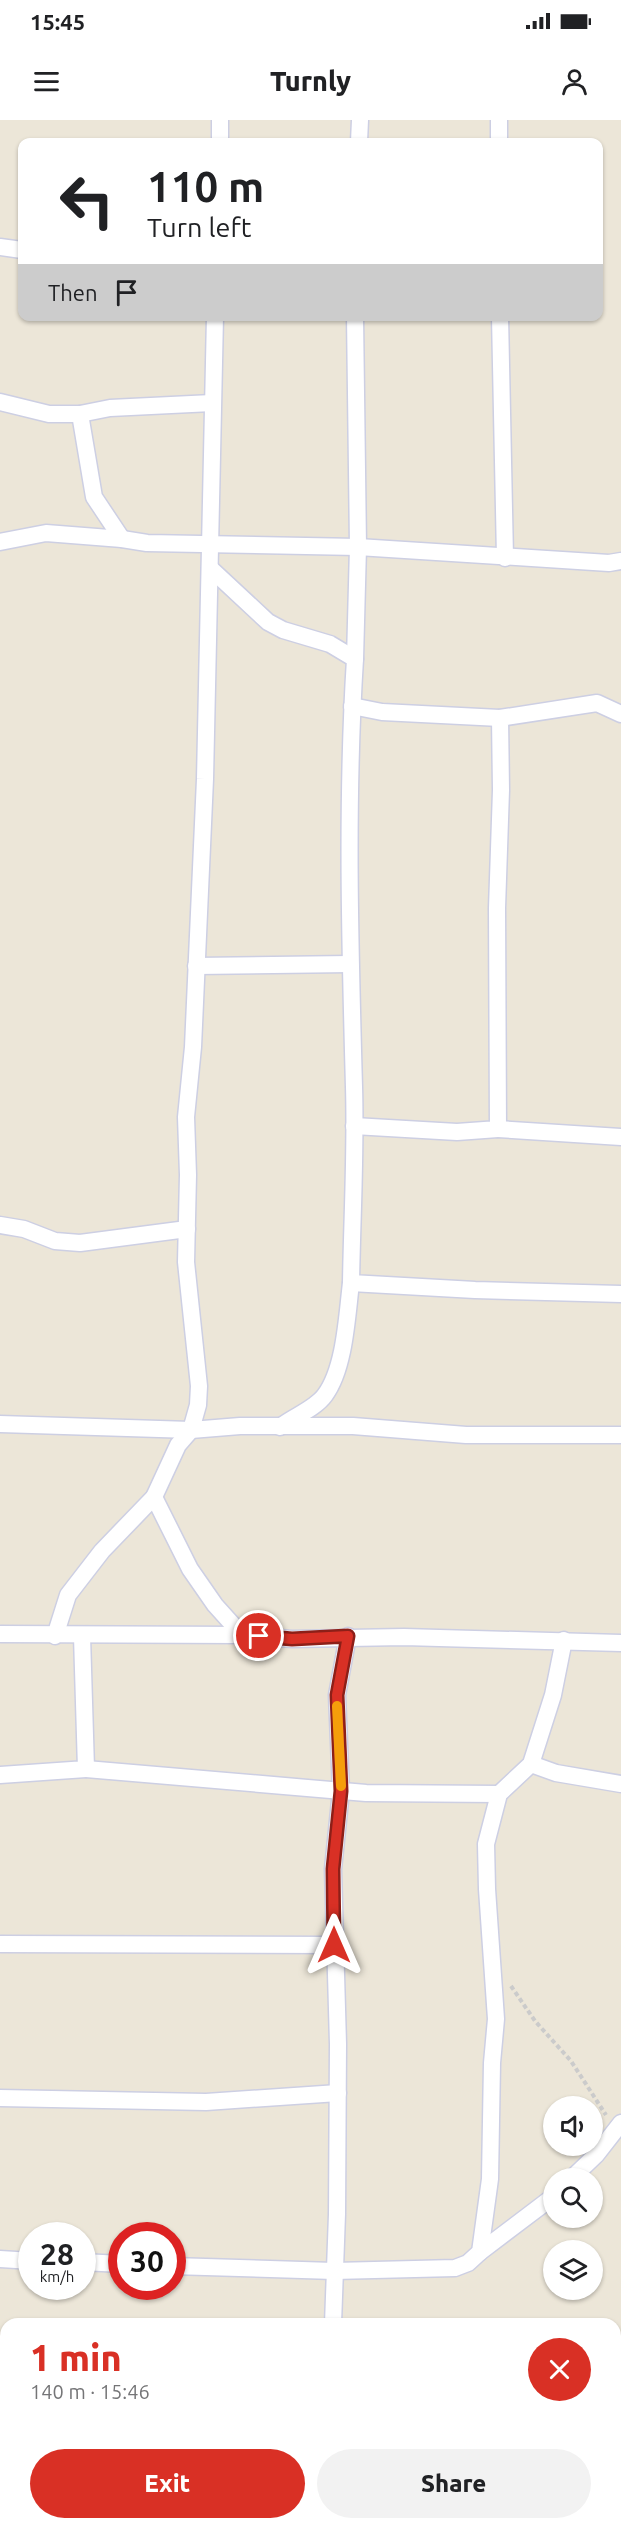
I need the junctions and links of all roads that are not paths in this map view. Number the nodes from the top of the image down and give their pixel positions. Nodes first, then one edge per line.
1 (220, 120) edge
2 (360, 120) edge
3 (500, 120) edge
4 (220, 138) edge
5 (359, 138) edge
6 (499, 138) edge
7 (0, 247) edge
8 (18, 249) edge
9 (215, 321) edge
10 (355, 321) edge
11 (500, 321) edge
12 (0, 402) edge
13 (212, 403) junction
14 (80, 414) junction
15 (122, 538) junction
16 (0, 542) edge
17 (210, 545) junction
18 (358, 547) junction
19 (505, 558) junction
20 (621, 561) edge
21 (210, 568) junction
22 (356, 659) junction
23 (352, 706) junction
24 (621, 714) edge
25 (500, 718) junction
26 (350, 964) junction
27 (196, 966) junction
28 (354, 1126) junction
29 (498, 1130) junction
30 (621, 1137) edge
31 (0, 1225) edge
32 (187, 1229) junction
33 (351, 1283) junction
34 (621, 1294) edge
35 (0, 1424) edge
36 (280, 1427) junction
37 (191, 1430) junction
38 (621, 1435) edge
39 (154, 1497) junction
40 (0, 1634) edge
41 (242, 1635) junction
42 (55, 1636) junction
43 (82, 1636) junction
44 (348, 1636) junction
45 (564, 1640) junction
46 (621, 1643) edge
47 (531, 1764) junction
48 (86, 1769) junction
49 (0, 1775) edge
50 (621, 1784) edge
51 (341, 1791) junction
52 (499, 1794) junction
53 (0, 1944) edge
54 (334, 1945) junction
55 (338, 2093) junction
56 (0, 2098) edge
57 (618, 2127) edge
58 (582, 2168) edge
59 (543, 2204) edge
60 (480, 2252) junction
61 (0, 2259) edge
62 (18, 2260) edge
63 (186, 2266) edge
64 (334, 2271) junction
65 (333, 2318) edge

1 - 4 street
2 - 5 street
3 - 6 street
7 - 8 street
9 - 13 street
10 - 18 street
11 - 19 street
12 - 14 street
13 - 14 street
13 - 17 street
14 - 15 street
15 - 16 street
15 - 17 street
17 - 18 street
17 - 21 street
18 - 19 street
18 - 22 street
19 - 20 street
21 - 22 street
21 - 27 street
22 - 23 street
23 - 25 street
23 - 26 street
24 - 25 street
25 - 29 street
26 - 27 street
26 - 28 street
27 - 32 street
28 - 29 street
28 - 33 street
29 - 30 street
31 - 32 street
32 - 37 street
33 - 34 street
33 - 36 street
35 - 37 street
36 - 37 street
36 - 38 street
37 - 39 street
39 - 41 street
39 - 42 street
40 - 42 street
41 - 43 street
41 - 44 street
42 - 43 street
43 - 48 street
44 - 45 street
44 - 51 street
45 - 46 street
45 - 47 street
47 - 50 street
47 - 52 street
48 - 49 street
48 - 51 street
51 - 52 street
51 - 54 street
52 - 60 street
53 - 54 street
54 - 55 street
55 - 56 street
55 - 64 street
57 - 58 street
59 - 60 street
60 - 64 street
61 - 62 street
63 - 64 street
64 - 65 street

